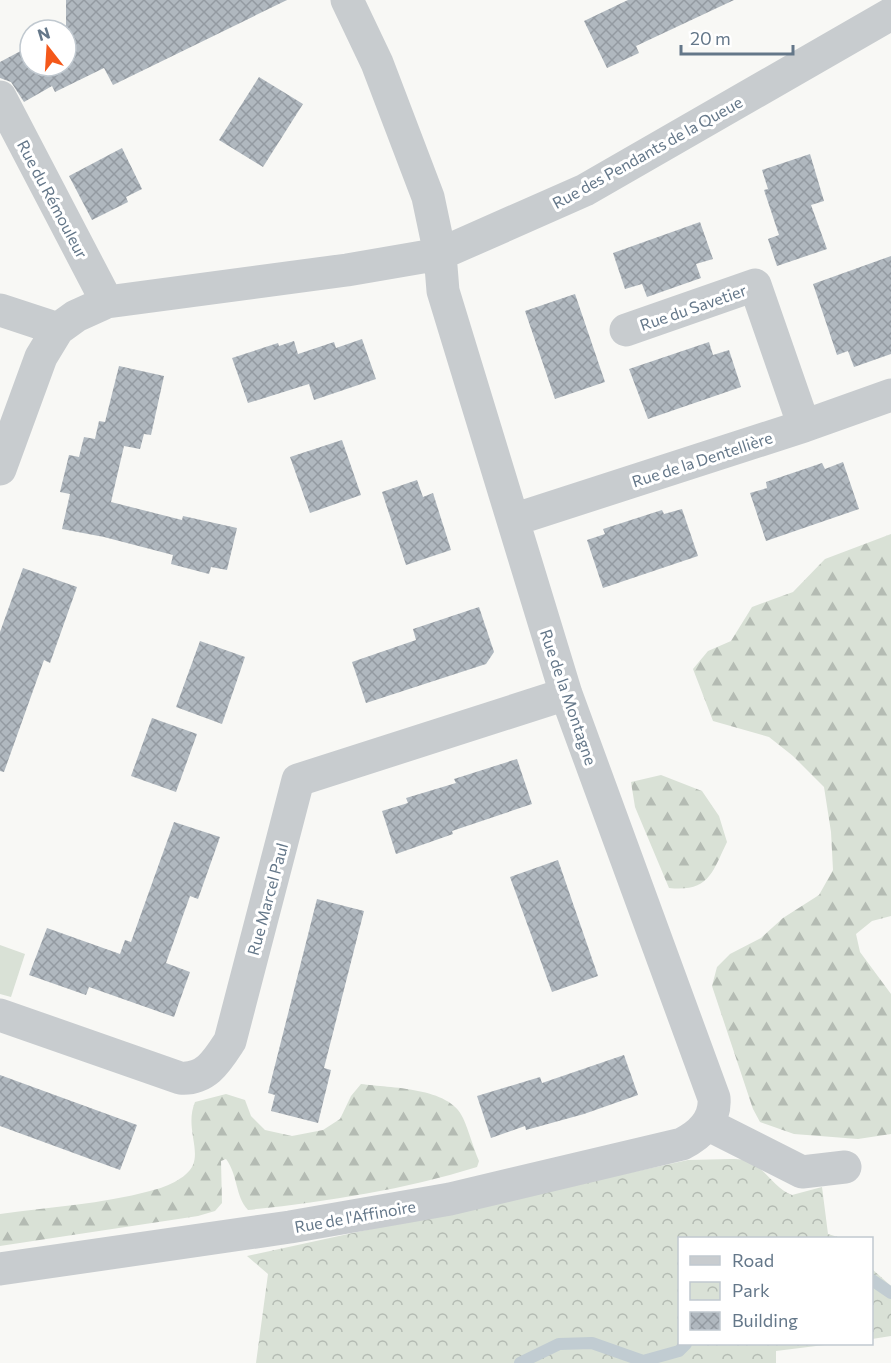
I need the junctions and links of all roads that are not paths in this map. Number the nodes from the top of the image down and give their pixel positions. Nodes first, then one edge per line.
1 (347, 0) edge
2 (891, 14) edge
3 (0, 97) edge
4 (440, 254) junction
5 (107, 302) junction
6 (0, 310) edge
7 (58, 329) junction
8 (626, 330) dead end
9 (891, 395) edge
10 (804, 426) junction
11 (0, 469) edge
12 (513, 520) junction
13 (566, 694) junction
14 (0, 1015) edge
15 (705, 1127) junction
16 (845, 1167) dead end
17 (0, 1269) edge

1 - 4 street, Rue de la Montagne
2 - 4 street, Rue des Pendants de la Queue
3 - 5 street, Rue du Rémouleur
4 - 5 street, Rue des Pendants de la Queue
4 - 12 street, Rue de la Montagne
5 - 7 street
6 - 7 street
7 - 11 street
8 - 10 street, Rue du Savetier
9 - 10 street, Rue de la Dentellière
10 - 12 street, Rue de la Dentellière
12 - 13 street, Rue de la Montagne
13 - 14 street, Rue Marcel Paul
13 - 15 street, Rue de la Montagne
15 - 16 street
15 - 17 street, Rue de l'Affinoire

